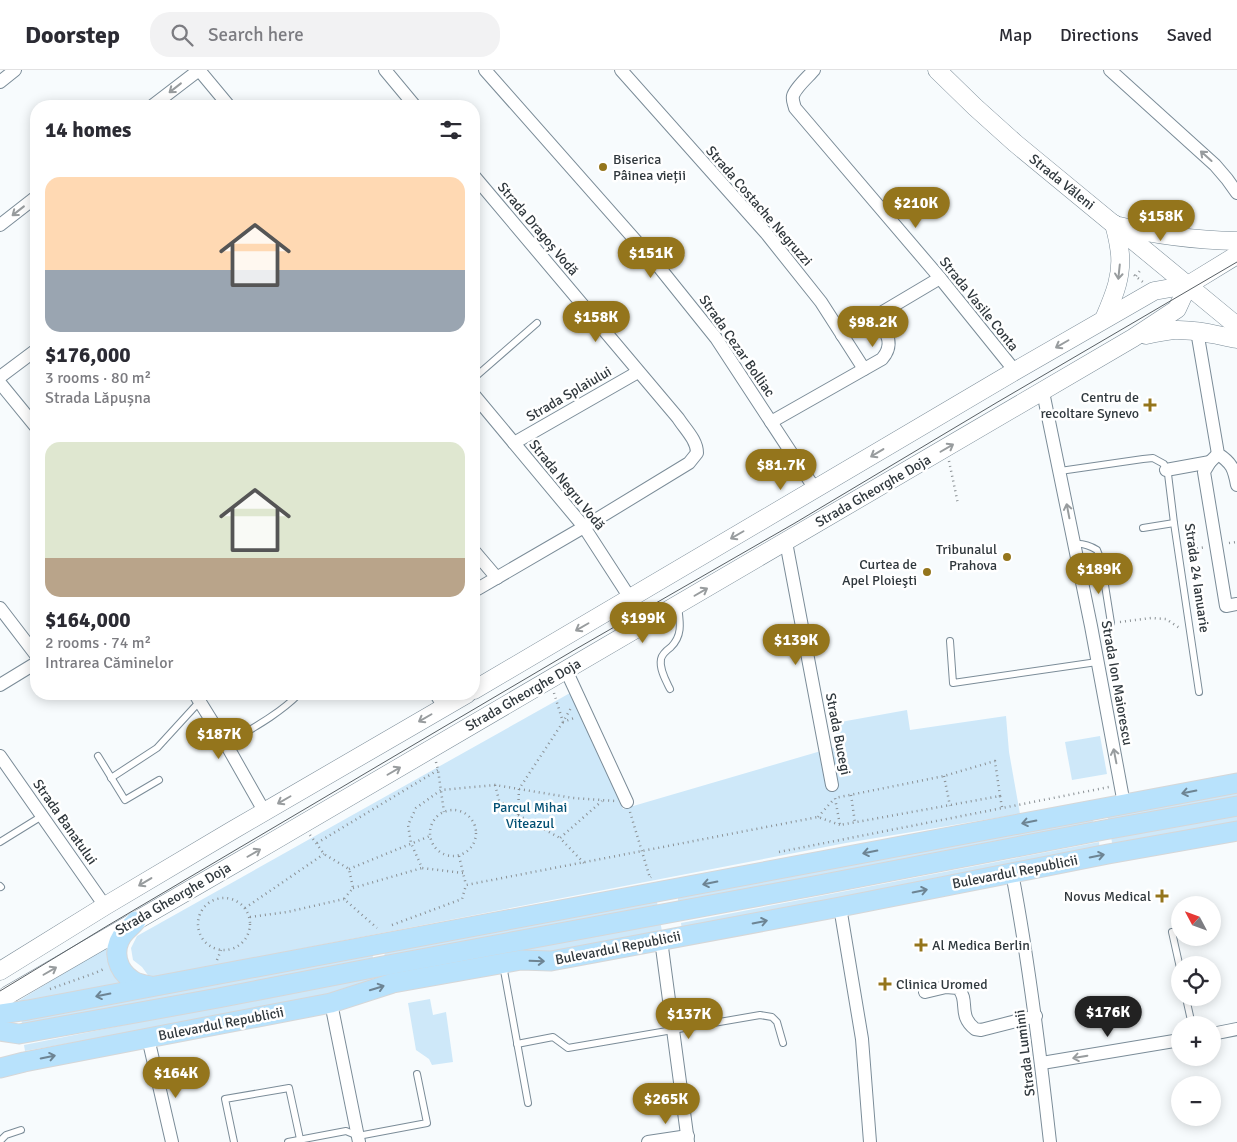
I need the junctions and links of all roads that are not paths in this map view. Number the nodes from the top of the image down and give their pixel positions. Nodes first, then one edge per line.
1 (15, 70) edge
2 (198, 70) edge
3 (384, 70) edge
4 (485, 70) edge
5 (621, 70) edge
6 (814, 70) edge
7 (937, 70) edge
8 (1110, 70) edge
9 (0, 82) edge
10 (160, 100) edge
11 (224, 100) edge
12 (410, 100) edge
13 (480, 183) edge
14 (1237, 193) edge
15 (30, 202) edge
16 (1114, 224) junction
17 (0, 225) edge
18 (1237, 241) edge
19 (1237, 255) edge
20 (940, 278) junction
21 (1188, 285) junction
22 (876, 316) junction
23 (1104, 319) junction
24 (537, 323) dead end
25 (1237, 326) edge
26 (1197, 331) junction
27 (842, 335) junction
28 (1133, 338) junction
29 (1237, 339) edge
30 (30, 354) edge
31 (864, 369) junction
32 (638, 372) junction
33 (1014, 372) junction
34 (480, 373) edge
35 (0, 377) edge
36 (0, 383) edge
37 (1043, 392) junction
38 (480, 402) edge
39 (30, 420) edge
40 (772, 422) junction
41 (514, 443) junction
42 (1214, 458) junction
43 (1166, 470) junction
44 (1060, 471) junction
45 (1237, 485) edge
46 (815, 489) junction
47 (1174, 523) junction
48 (584, 528) junction
49 (1142, 528) dead end
50 (786, 542) junction
51 (1074, 544) junction
52 (480, 558) edge
53 (496, 578) junction
54 (480, 587) edge
55 (630, 598) junction
56 (1237, 604) edge
57 (678, 605) junction
58 (0, 608) edge
59 (1111, 623) road end
60 (950, 640) dead end
61 (30, 647) edge
62 (1097, 662) junction
63 (30, 667) edge
64 (566, 670) junction
65 (0, 685) edge
66 (480, 686) edge
67 (670, 689) dead end
68 (1199, 692) dead end
69 (195, 700) edge
70 (199, 700) edge
71 (293, 700) edge
72 (440, 701) edge
73 (226, 744) junction
74 (0, 756) edge
75 (98, 756) dead end
76 (111, 778) junction
77 (159, 780) dead end
78 (1237, 783) edge
79 (832, 785) dead end
80 (627, 802) road end
81 (1124, 804) junction
82 (1237, 806) edge
83 (264, 811) junction
84 (42, 816) junction
85 (1237, 831) edge
86 (0, 842) edge
87 (1012, 873) junction
88 (105, 906) junction
89 (840, 907) junction
90 (136, 921) junction
91 (661, 940) junction
92 (502, 963) junction
93 (0, 971) edge
94 (151, 986) junction
95 (925, 992) dead end
96 (0, 1001) edge
97 (331, 1003) junction
98 (0, 1014) edge
99 (1036, 1016) junction
100 (673, 1029) junction
101 (1237, 1029) edge
102 (0, 1031) edge
103 (1221, 1032) edge
104 (19, 1034) junction
105 (148, 1038) junction
106 (1171, 1042) edge
107 (517, 1044) junction
108 (783, 1044) dead end
109 (0, 1046) edge
110 (1042, 1064) junction
111 (0, 1068) edge
112 (417, 1074) dead end
113 (528, 1103) dead end
114 (21, 1130) dead end
115 (300, 1139) junction
116 (358, 1139) edge
117 (688, 1139) edge
118 (0, 1141) edge
119 (172, 1142) edge
120 (234, 1142) edge
121 (288, 1142) edge
122 (648, 1142) edge
123 (870, 1142) edge
124 (1050, 1142) edge

1 - 9 street
2 -> 10 street
2 - 11 street
3 - 12 street
4 - 40 street, Strada Cezar Bolliac
5 - 27 street, Strada Costache Negruzzi
6 - 20 street, Strada Vasile Conta
7 - 16 main road, Strada Văleni
14 -> 8 street
13 - 32 street, Strada Dragoș Vodă
15 -> 17 street
16 - 18 main road
16 - 21 main road, Strada Văleni
16 -> 23 main road
19 - 21 main road, Strada Gheorghe Doja
20 - 22 street
20 - 33 street, Strada Vasile Conta
21 - 23 main road, Strada Gheorghe Doja
21 - 25 main road, Strada Văleni
21 - 28 main road, Strada Gheorghe Doja
22 - 27 street
22 - 31 street
23 -> 33 main road, Strada Gheorghe Doja
24 - 34 lane
26 - 28 main road
26 - 29 main road
26 - 42 street, Strada 24 Ianuarie
27 - 31 street, Strada Costache Negruzzi
28 - 37 main road, Strada Gheorghe Doja
30 - 35 street
31 - 40 street
32 - 41 street, Strada Splaiului
32 - 48 street, Strada Dragoș Vodă
33 -> 46 main road, Strada Gheorghe Doja
36 - 39 street
37 - 44 street, Strada Ion Maiorescu
50 -> 37 main road, Strada Gheorghe Doja
38 - 41 street, Strada Negru Vodă
40 - 46 street, Strada Cezar Bolliac
41 - 48 street, Strada Negru Vodă
42 - 43 street
42 - 45 street
42 - 56 street, Strada 24 Ianuarie
43 - 44 lane
43 - 47 lane, Strada 24 Ianuarie
51 -> 44 street, Strada Ion Maiorescu
46 -> 55 main road, Strada Gheorghe Doja
47 - 49 lane
47 - 68 lane, Strada 24 Ianuarie
48 - 53 street
48 - 55 street, Strada Negru Vodă
57 -> 50 main road, Strada Gheorghe Doja
50 - 79 street, Strada Bucegi
51 - 59 lane
51 - 62 street, Strada Ion Maiorescu
52 - 53 street
53 - 54 street
55 -> 66 main road, Strada Gheorghe Doja
57 - 64 main road, Strada Gheorghe Doja
57 - 67 lane
58 - 61 street
60 - 62 lane
81 -> 62 street, Strada Ion Maiorescu
63 - 65 street
64 - 80 street
90 -> 64 main road, Strada Gheorghe Doja
69 - 76 lane
70 - 73 street
71 - 73 lane
72 -> 83 main road, Strada Gheorghe Doja
73 - 83 street
74 - 84 street, Strada Banatului
75 - 76 lane
76 - 77 lane
78 -> 81 main road
81 -> 94 main road
82 - 104 main road, Bulevardul Republicii
83 -> 88 main road, Strada Gheorghe Doja
84 - 86 lane
84 - 88 street, Strada Banatului
87 -> 85 main road, Bulevardul Republicii
89 -> 87 main road, Bulevardul Republicii
87 - 99 street, Strada Luminii
88 - 93 main road, Strada Gheorghe Doja
91 -> 89 main road, Bulevardul Republicii
89 - 123 street
90 - 94 main road
96 -> 90 main road, Strada Gheorghe Doja
92 -> 91 main road, Bulevardul Republicii
91 - 100 street
97 -> 92 main road, Bulevardul Republicii
92 - 107 lane
94 -> 98 main road
95 - 99 street
97 - 105 main road, Bulevardul Republicii
97 - 116 street
99 - 110 street, Strada Luminii
100 - 107 lane
100 - 108 lane
100 - 117 street
101 - 103 street
102 - 104 main road, Bulevardul Republicii
104 - 109 main road, Bulevardul Republicii
111 -> 105 main road, Bulevardul Republicii
105 - 119 street
106 -> 110 street
107 - 113 lane
110 - 124 street, Strada Luminii
112 - 116 lane
114 - 118 lane
115 - 116 lane
115 - 120 lane
115 - 121 lane
117 - 122 street

